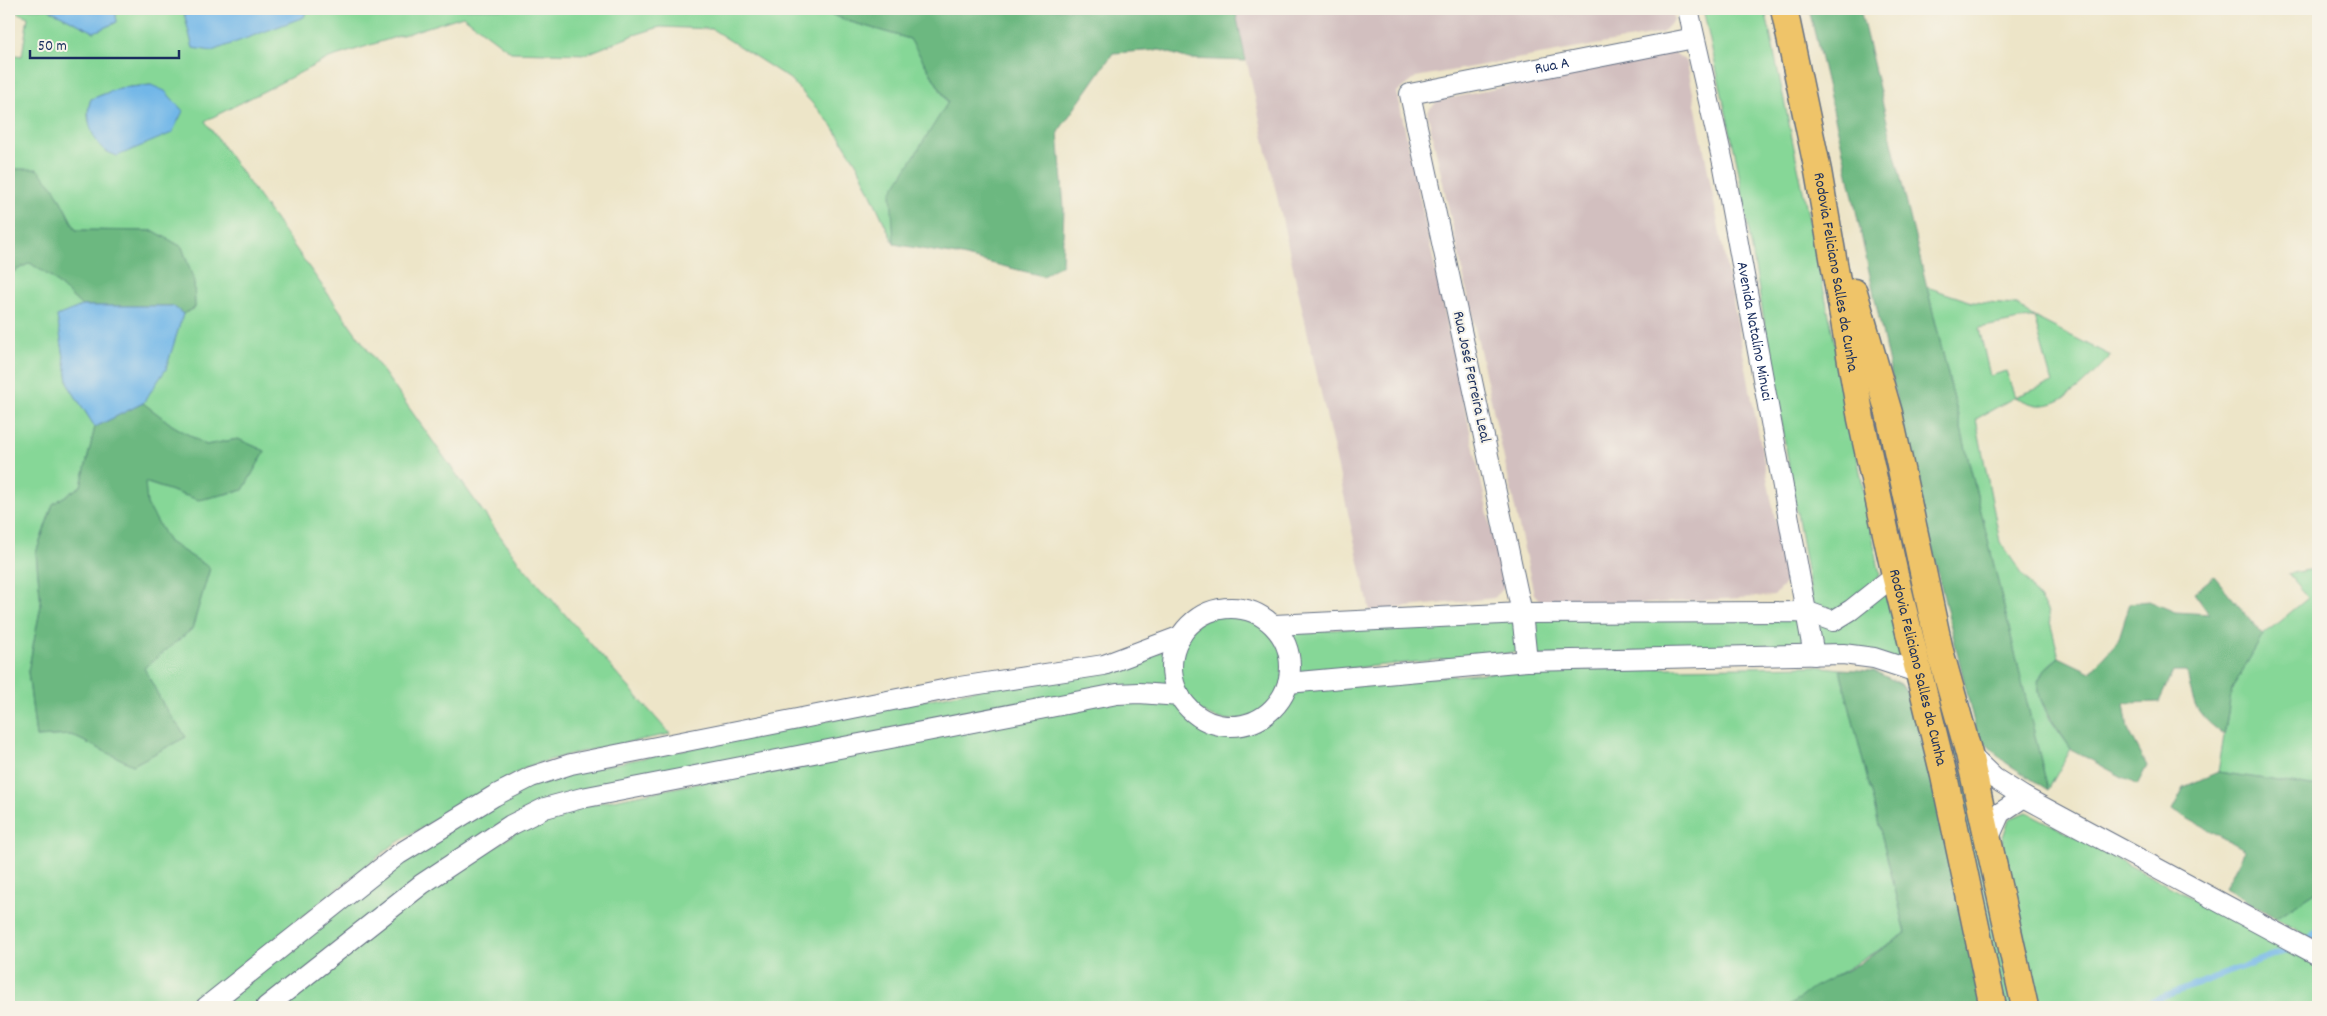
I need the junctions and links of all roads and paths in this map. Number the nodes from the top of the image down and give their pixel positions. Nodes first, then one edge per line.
1 (1688, 9) edge
2 (1784, 9) edge
3 (1694, 38) junction
4 (1410, 94) joint
5 (1818, 171) junction
6 (1895, 575) junction
7 (1808, 612) junction
8 (1522, 613) junction
9 (1274, 626) junction
10 (1181, 636) junction
11 (1814, 655) junction
12 (1527, 661) junction
13 (1917, 672) junction
14 (1288, 683) junction
15 (1180, 696) junction
16 (1969, 754) junction
17 (2024, 797) junction
18 (1988, 840) junction
19 (2318, 955) edge
20 (206, 1007) edge
21 (266, 1007) edge
22 (1993, 1007) edge
23 (2025, 1007) edge

1 - 3 street, Avenida Natalino Minuci
2 - 5 main road
3 - 4 street, Rua A
3 - 7 street, Avenida Natalino Minuci
4 - 8 street, Rua José Ferreira Leal
5 - 6 main road, Rodovia Feliciano Salles da Cunha
5 - 16 main road, Rodovia Feliciano Salles da Cunha
6 - 7 street
6 - 13 main road, Rodovia Feliciano Salles da Cunha
7 - 8 street
7 - 11 street, Avenida Natalino Minuci
8 - 9 street
8 - 12 street, Rua José Ferreira Leal
9 - 10 street
9 - 14 street
10 - 15 street
10 - 20 street
11 - 12 street
11 - 13 street
12 - 14 street
13 - 22 main road, Rodovia Feliciano Salles da Cunha
14 - 15 street
15 - 21 street
16 - 17 street
16 - 18 main road, Rodovia Feliciano Salles da Cunha
17 - 18 street
17 - 19 street
18 - 23 main road, Rodovia Feliciano Salles da Cunha

